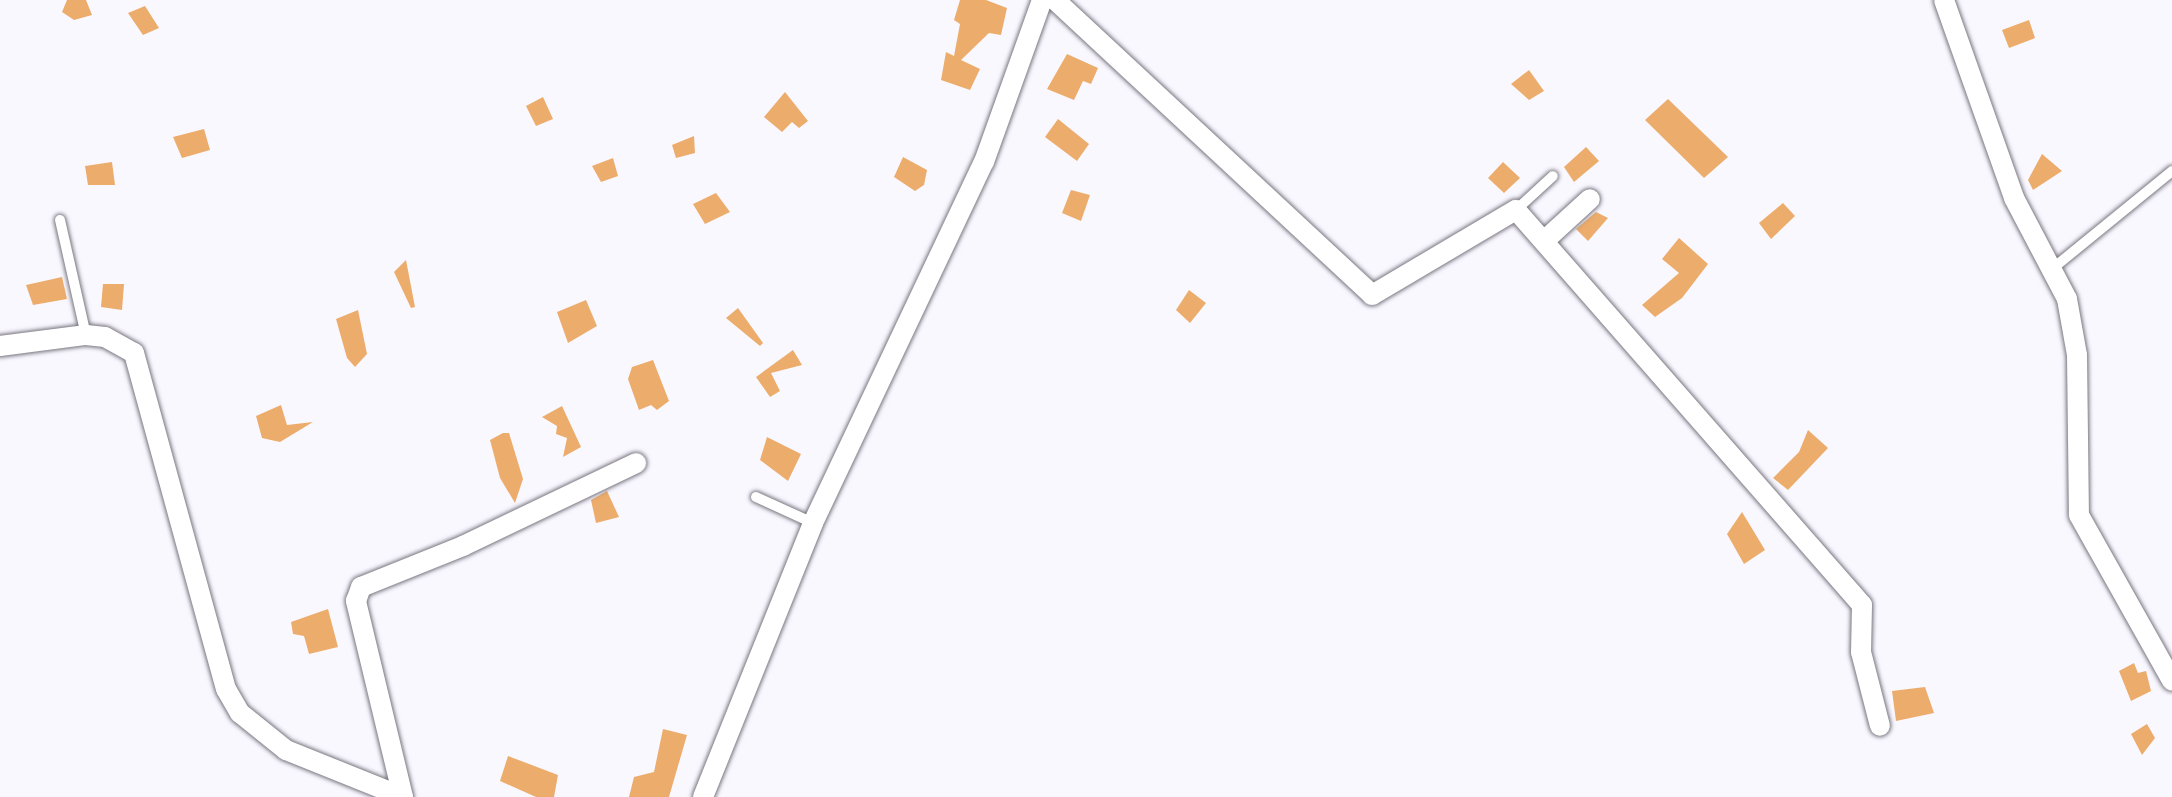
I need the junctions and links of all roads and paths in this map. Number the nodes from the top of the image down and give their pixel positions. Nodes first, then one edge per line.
1 (1042, 0) edge
2 (1055, 0) edge
3 (1944, 0) edge
4 (2172, 171) edge
5 (1553, 176) dead end
6 (1590, 199) dead end
7 (1516, 210) junction
8 (60, 220) dead end
9 (1544, 241) junction
10 (2052, 269) junction
11 (86, 335) junction
12 (0, 346) edge
13 (636, 463) dead end
14 (756, 497) dead end
15 (813, 523) junction
16 (2172, 681) edge
17 (1880, 726) dead end
18 (403, 797) edge
19 (703, 797) edge

1 - 15 street
2 - 7 street
3 - 10 street
4 - 10 lane
5 - 7 lane
6 - 9 street
7 - 9 street
8 - 11 lane
9 - 17 street
10 - 16 street
11 - 12 street
11 - 18 street
13 - 18 street
14 - 15 lane
15 - 19 street

